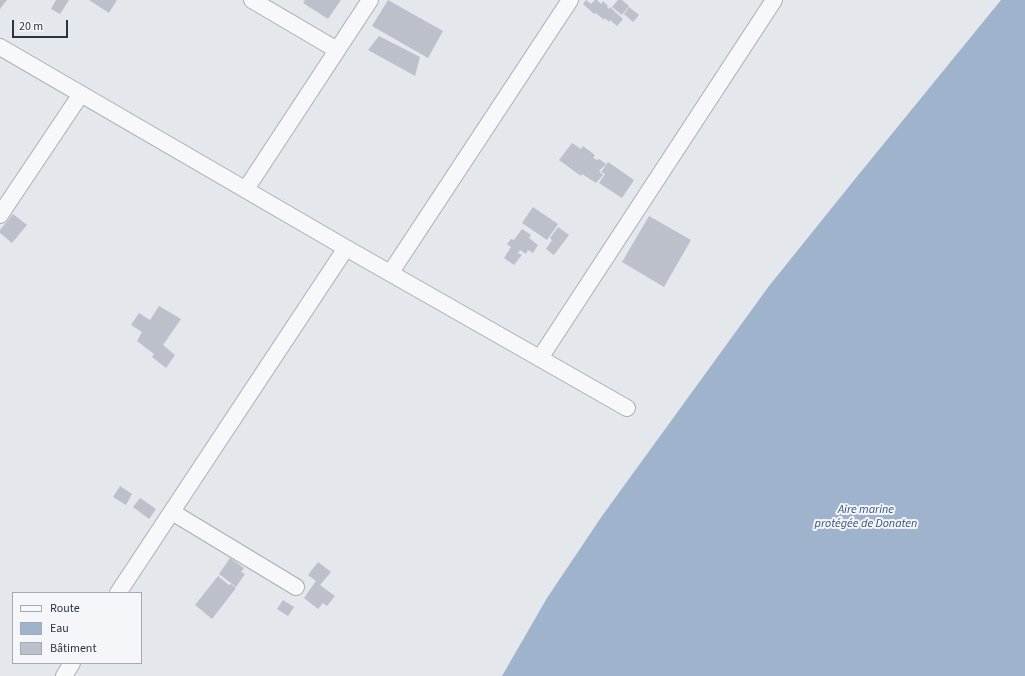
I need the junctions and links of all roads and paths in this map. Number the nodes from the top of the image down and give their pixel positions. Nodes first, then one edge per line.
1 (252, 0) edge
2 (370, 0) edge
3 (570, 0) edge
4 (774, 0) edge
5 (0, 47) edge
6 (337, 50) junction
7 (81, 94) junction
8 (246, 189) junction
9 (0, 215) edge
10 (346, 248) junction
11 (391, 272) junction
12 (540, 358) junction
13 (627, 408) dead end
14 (172, 512) junction
15 (296, 587) dead end
16 (119, 592) edge
17 (71, 664) edge
18 (64, 676) edge

1 - 6 street
2 - 6 street
3 - 11 street
4 - 12 street
5 - 7 street
6 - 8 street
7 - 8 street
7 - 9 street
8 - 10 street
10 - 11 street
10 - 14 street
11 - 12 street
12 - 13 street
14 - 15 street
14 - 16 street
17 - 18 street

